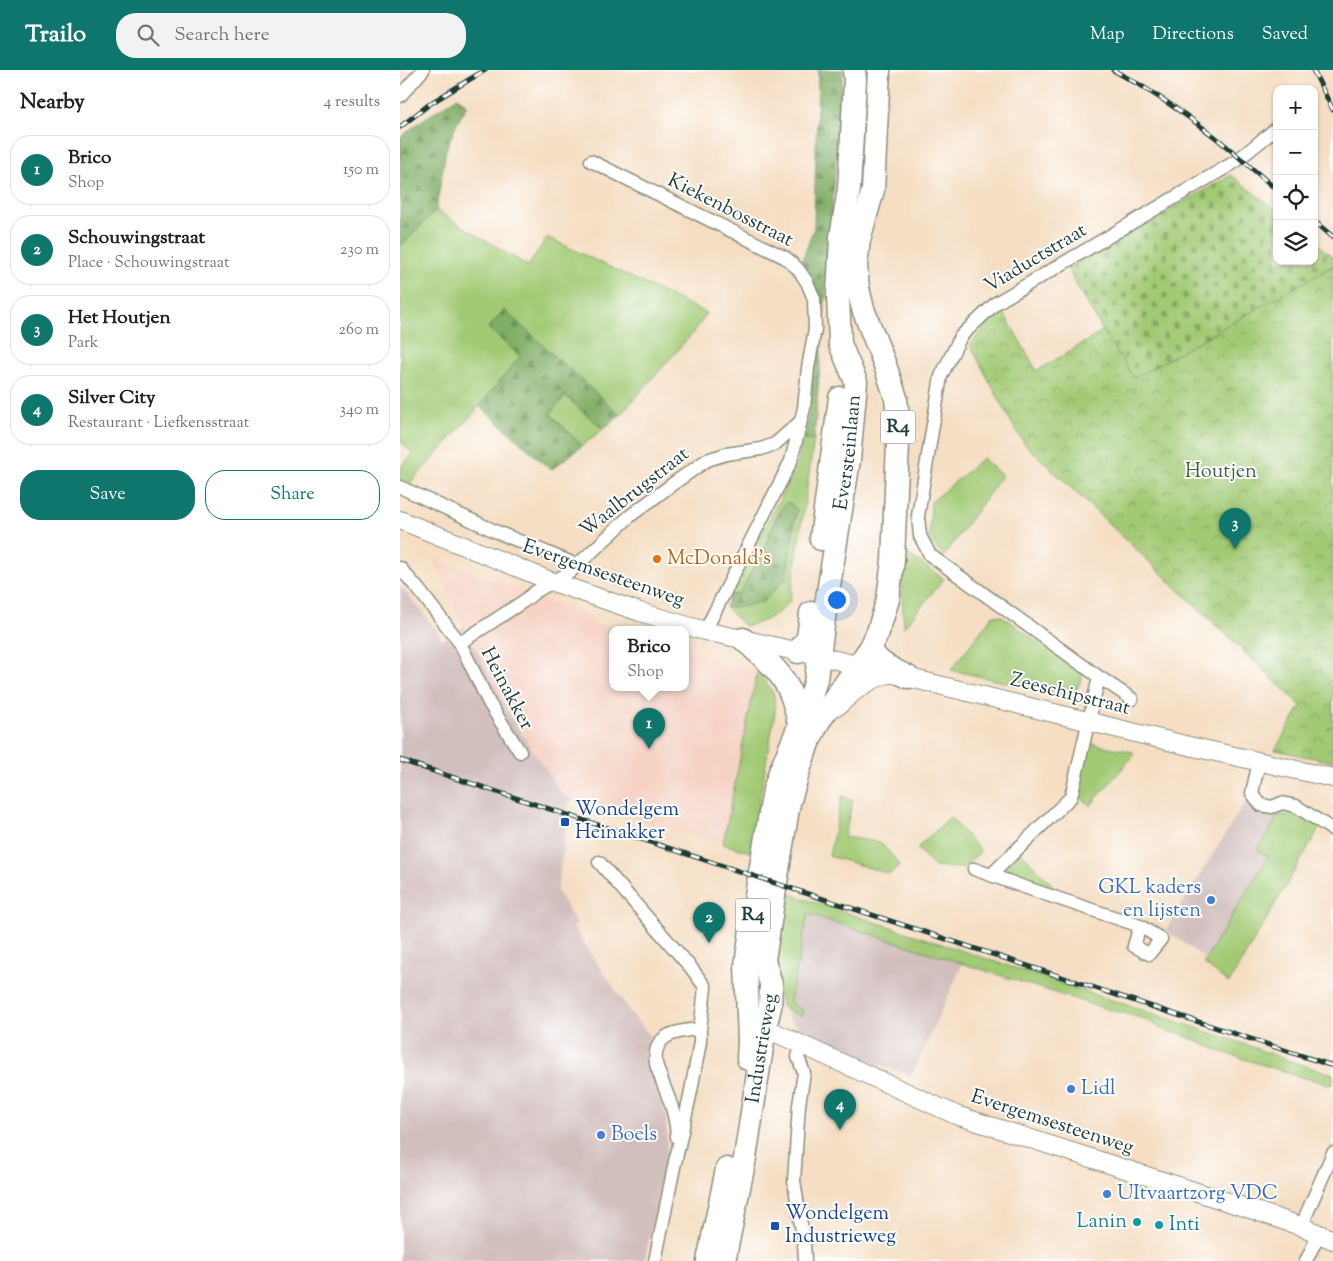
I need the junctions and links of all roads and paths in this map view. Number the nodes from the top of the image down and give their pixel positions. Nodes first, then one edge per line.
1 (423, 70) edge
2 (879, 70) edge
3 (855, 75) edge
4 (400, 96) edge
5 (1275, 130) edge
6 (591, 161) dead end
7 (800, 422) junction
8 (400, 487) edge
9 (400, 520) edge
10 (577, 565) junction
11 (400, 568) edge
12 (553, 582) junction
13 (688, 626) edge
14 (689, 626) edge
15 (705, 631) junction
16 (743, 639) junction
17 (460, 643) junction
18 (871, 647) junction
19 (808, 654) junction
20 (858, 665) junction
21 (900, 675) junction
22 (1099, 677) junction
23 (1132, 698) dead end
24 (1089, 721) junction
25 (804, 734) junction
26 (520, 752) dead end
27 (1259, 762) junction
28 (1333, 778) edge
29 (774, 790) joint
30 (1333, 830) edge
31 (599, 862) dead end
32 (974, 869) dead end
33 (991, 875) junction
34 (1140, 926) dead end
35 (765, 1028) junction
36 (700, 1029) junction
37 (802, 1044) junction
38 (1333, 1154) edge
39 (675, 1163) junction
40 (1303, 1227) junction
41 (1326, 1237) edge
42 (655, 1261) edge
43 (708, 1261) edge
44 (724, 1261) edge
45 (805, 1261) edge
46 (1306, 1261) edge

1 - 4 street
2 - 18 highway, R4
3 - 19 highway, Eversteinlaan / R4
5 - 22 street, Viaductstraat
6 - 7 street, Kiekenbosstraat
7 - 10 street, Waalbrugstraat
7 - 15 street, Kiekenbosstraat
8 - 10 street, Waalbrugstraat
9 - 12 main road, Evergemsesteenweg
10 - 12 street, Waalbrugstraat
11 - 17 street, Heinakker
12 - 13 main road, Evergemsesteenweg
12 - 17 street, Heinakker
14 - 15 main road, Evergemsesteenweg
15 - 16 main road, Evergemsesteenweg
16 - 19 main road, Evergemsesteenweg
16 - 25 highway
17 - 26 street, Heinakker
18 - 20 highway, R4
18 - 21 highway
19 - 20 main road, Zeeschipstraat
19 - 25 highway, Eversteinlaan / R4
20 - 21 main road, Zeeschipstraat
20 - 25 highway, R4
21 - 24 main road, Zeeschipstraat
21 - 25 main road
22 - 23 street
22 - 24 street
24 - 27 main road, Zeeschipstraat
24 - 33 street
25 - 29 highway, Eversteinlaan / R4
25 - 35 highway, Industrieweg / R4
27 - 28 main road, Zeeschipstraat
27 - 30 street
29 - 43 highway, Industrieweg / R4
31 - 36 street
32 - 33 street
33 - 34 street
35 - 37 main road, Evergemsesteenweg
35 - 44 highway, Industrieweg / R4
36 - 39 street
36 - 39 street
37 - 40 main road, Evergemsesteenweg
37 - 45 street
38 - 40 street
39 - 42 street
40 - 41 main road, Evergemsesteenweg
41 - 46 street

